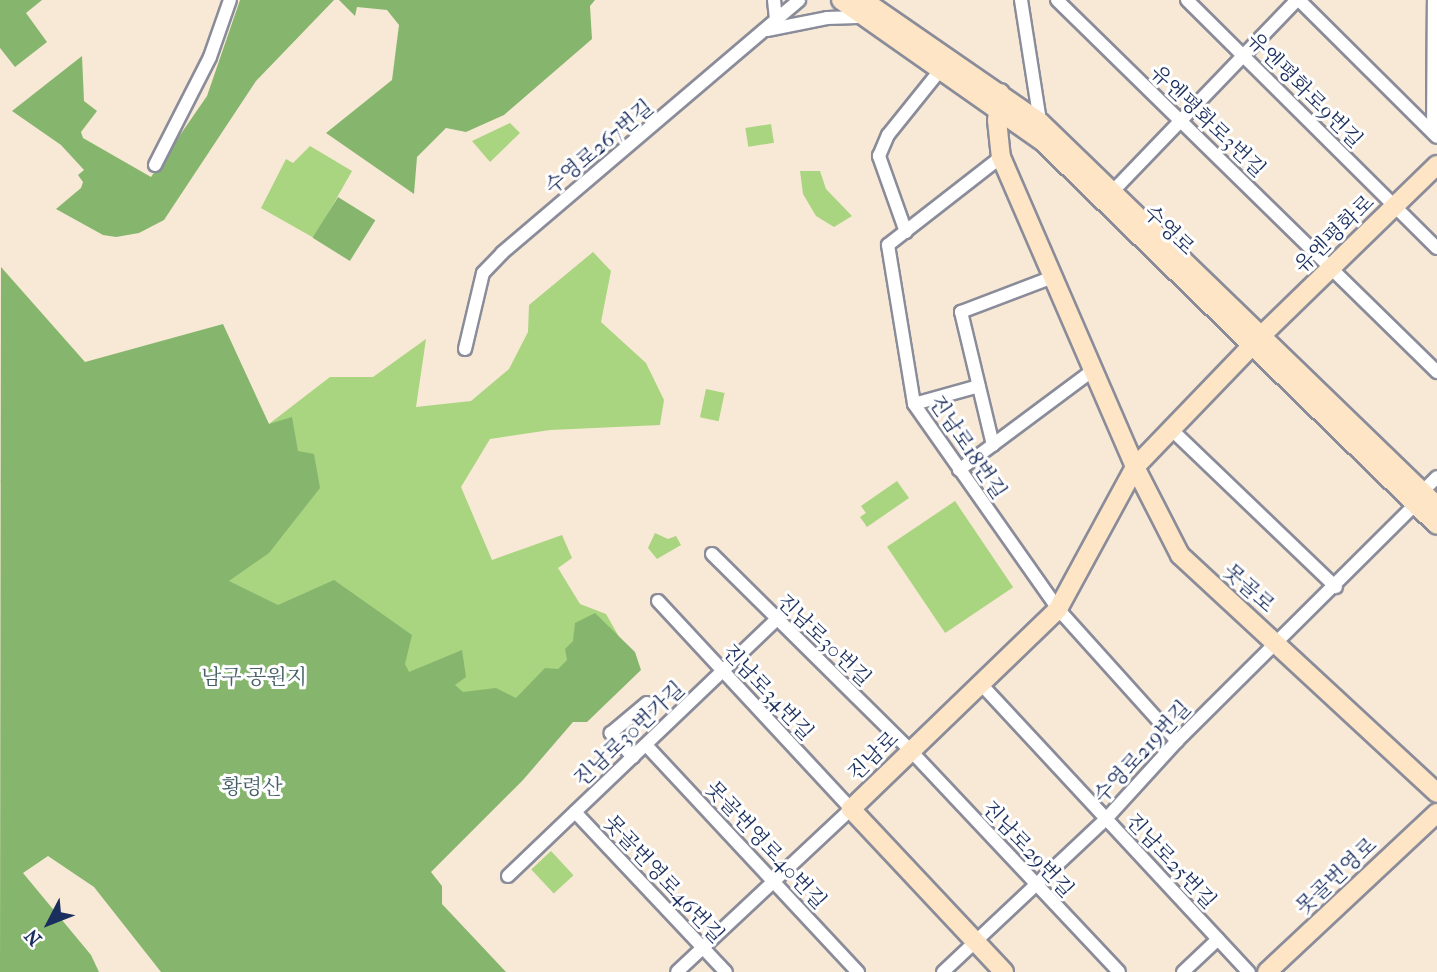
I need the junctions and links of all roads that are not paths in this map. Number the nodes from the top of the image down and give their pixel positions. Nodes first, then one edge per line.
1 (230, 0) edge
2 (775, 0) edge
3 (799, 0) edge
4 (841, 0) edge
5 (1021, 0) edge
6 (1057, 0) edge
7 (1187, 0) edge
8 (1298, 0) edge
9 (1421, 0) edge
10 (864, 8) edge
11 (1435, 9) edge
12 (776, 20) junction
13 (763, 32) junction
14 (1243, 55) junction
15 (941, 69) junction
16 (999, 101) junction
17 (1180, 120) junction
18 (1040, 122) junction
19 (1435, 134) edge
20 (1001, 157) junction
21 (155, 164) dead end
22 (1437, 166) edge
23 (1114, 190) junction
24 (1395, 206) junction
25 (906, 232) junction
26 (1437, 248) edge
27 (1332, 269) junction
28 (1053, 277) junction
29 (1258, 340) junction
30 (465, 349) dead end
31 (1093, 370) junction
32 (1437, 372) edge
33 (979, 387) junction
34 (914, 404) junction
35 (1172, 430) junction
36 (993, 444) junction
37 (1135, 467) junction
38 (959, 470) junction
39 (1437, 477) edge
40 (1419, 498) junction
41 (1437, 506) edge
42 (1437, 525) edge
43 (712, 554) dead end
44 (1336, 587) junction
45 (657, 601) dead end
46 (1058, 609) junction
47 (776, 620) junction
48 (1277, 644) junction
49 (723, 671) junction
50 (980, 683) junction
51 (647, 703) dead end
52 (1177, 741) junction
53 (646, 745) junction
54 (911, 751) junction
55 (633, 757) junction
56 (1437, 793) edge
57 (850, 809) junction
58 (575, 812) junction
59 (1437, 813) edge
60 (1106, 819) junction
61 (508, 876) dead end
62 (774, 881) junction
63 (1037, 887) junction
64 (1218, 939) junction
65 (976, 942) junction
66 (703, 948) junction
67 (677, 972) edge
68 (726, 972) edge
69 (858, 972) edge
70 (943, 972) edge
71 (1004, 972) edge
72 (1119, 972) edge
73 (1183, 972) edge
74 (1249, 972) edge
75 (1267, 972) edge

1 - 21 street
2 - 12 street
3 - 12 street, 수영로267번길
4 - 10 main road, 수영로
5 - 18 street
6 - 17 street, 유엔평화로3번길
7 - 14 street, 유엔평화로9번길
8 - 14 street
8 - 19 street
9 - 11 street
10 - 13 street
10 - 15 main road, 수영로
10 - 16 main road, 수영로
11 - 19 street
12 - 13 street, 수영로267번길
13 - 30 street, 수영로267번길
14 - 17 street
14 - 24 street, 유엔평화로9번길
15 - 16 main road, 수영로
15 - 25 street
16 - 18 main road, 수영로
16 - 20 main road, 못골로
16 - 29 main road, 수영로
17 - 23 street
17 - 27 street, 유엔평화로3번길
18 - 23 main road, 수영로
20 - 25 street
20 - 28 main road, 못골로
22 - 24 main road, 유엔평화로
23 - 29 main road, 수영로
24 - 26 street, 유엔평화로9번길
24 - 27 main road, 유엔평화로
25 - 34 street, 진남로18번길
27 - 29 main road, 유엔평화로
27 - 32 street, 유엔평화로3번길
28 - 31 main road, 못골로
28 - 33 street
29 - 35 main road, 진남로
29 - 40 main road, 수영로
31 - 36 street
31 - 37 main road, 못골로
33 - 34 street
33 - 36 street
34 - 38 street, 진남로18번길
35 - 37 main road, 진남로
35 - 44 street
36 - 38 street
37 - 46 main road, 진남로
37 - 48 main road, 못골로
38 - 46 street, 진남로18번길
39 - 40 street, 수영로219번길
40 - 41 main road, 수영로
40 - 42 main road, 수영로
40 - 44 street, 수영로219번길
43 - 47 street, 진남로30번길
44 - 48 street, 수영로219번길
45 - 49 street, 진남로34번길
46 - 50 main road, 진남로
46 - 52 street
47 - 49 street, 진남로30번가길
47 - 54 street, 진남로30번길
48 - 52 street, 수영로219번길
48 - 56 main road, 못골로
49 - 53 street, 진남로30번가길
49 - 57 street, 진남로34번길
50 - 54 main road, 진남로
50 - 60 street, 진남로25번길
51 - 55 street
52 - 60 street, 수영로219번길
53 - 55 street, 진남로30번가길
53 - 62 street, 못골번영로40번길
54 - 57 main road, 진남로
54 - 63 street, 진남로29번길
55 - 58 street, 진남로30번가길
57 - 62 street
57 - 65 main road, 진남로
58 - 61 street, 진남로30번가길
58 - 66 street, 못골번영로46번길
59 - 75 main road, 못골번영로
60 - 63 street, 수영로219번길
60 - 64 street, 진남로25번길
62 - 66 street
62 - 69 street, 못골번영로40번길
63 - 65 street, 수영로219번길
63 - 72 street, 진남로29번길
64 - 73 street
64 - 74 street, 진남로25번길
65 - 70 street, 수영로219번길
65 - 71 main road, 진남로
66 - 67 street
66 - 68 street, 못골번영로46번길

